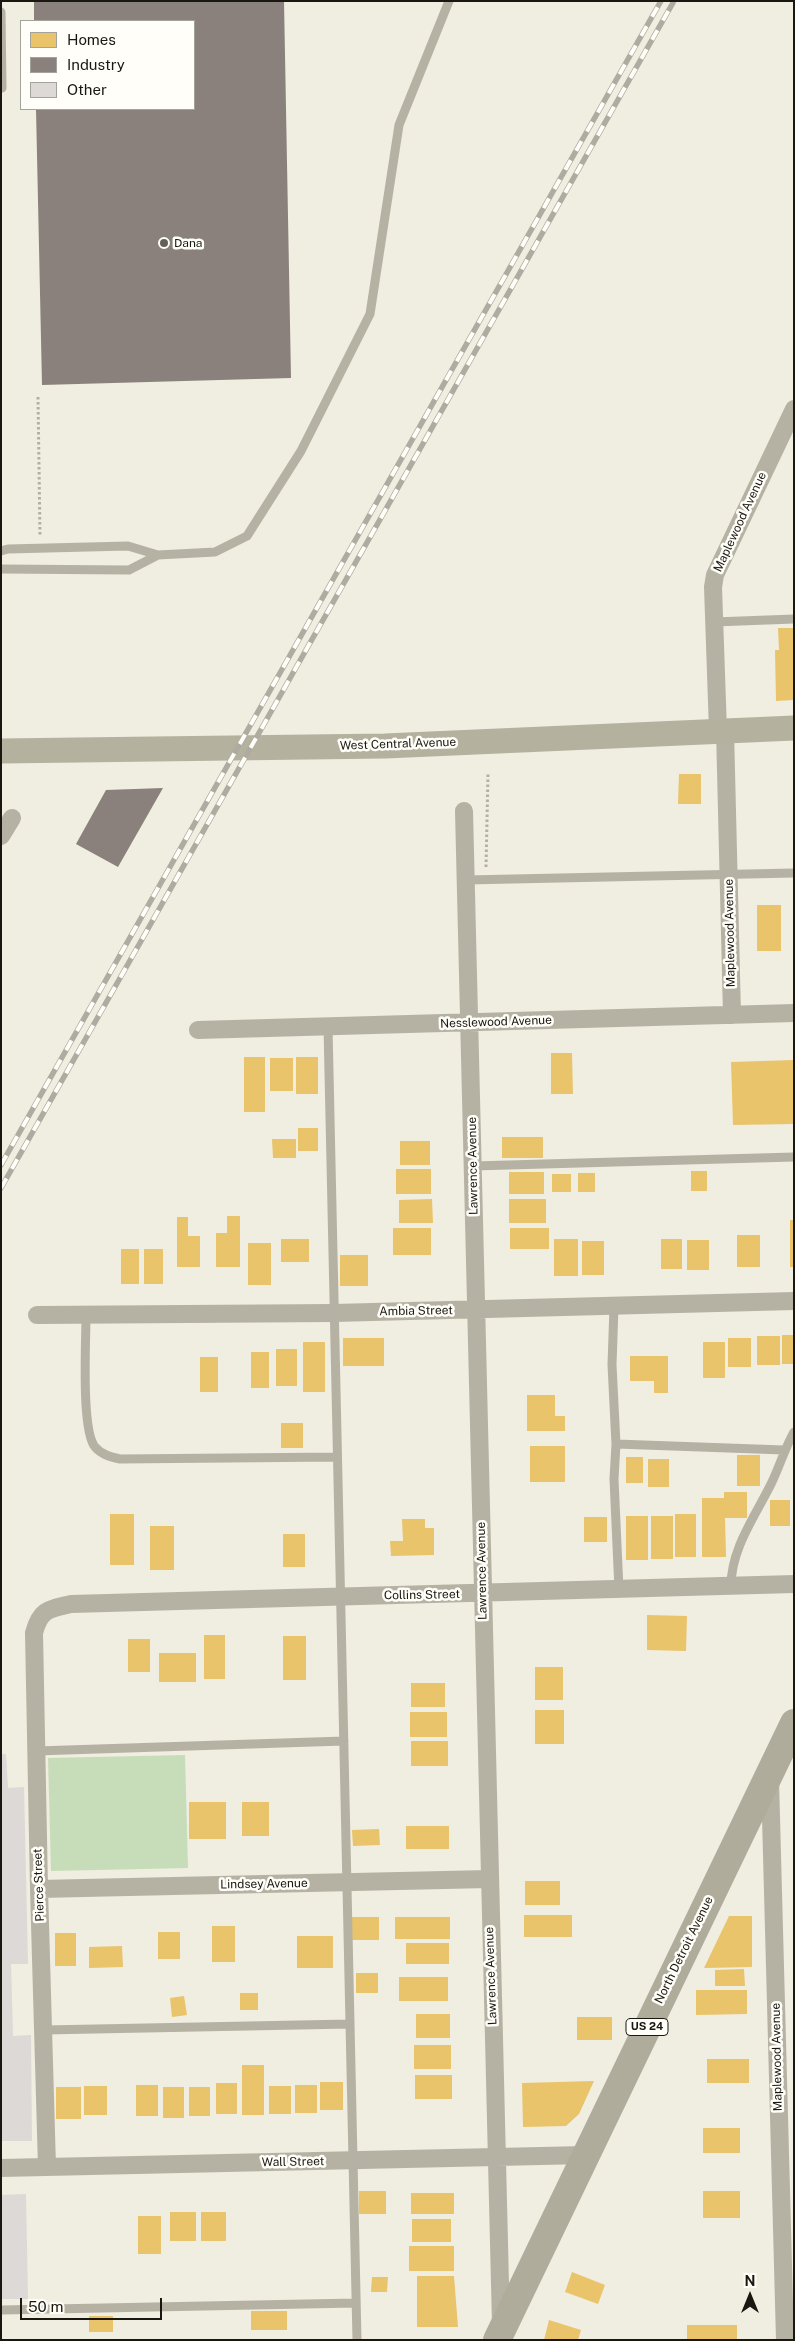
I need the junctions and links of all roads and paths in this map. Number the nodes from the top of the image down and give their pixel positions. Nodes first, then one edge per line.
1 (449, 1) edge
2 (1, 12) edge
3 (1, 16) edge
4 (1, 48) edge
5 (2, 88) edge
6 (38, 397) dead end
7 (794, 409) edge
8 (40, 548) junction
9 (1, 551) edge
10 (158, 555) junction
11 (1, 569) edge
12 (794, 619) edge
13 (714, 622) junction
14 (794, 728) edge
15 (722, 731) junction
16 (1, 751) edge
17 (488, 774) dead end
18 (464, 811) dead end
19 (12, 818) dead end
20 (1, 836) edge
21 (481, 870) dead end
22 (794, 873) edge
23 (728, 874) junction
24 (466, 880) junction
25 (794, 1013) edge
26 (732, 1015) junction
27 (469, 1022) junction
28 (328, 1027) junction
29 (198, 1030) dead end
30 (794, 1157) edge
31 (473, 1166) junction
32 (794, 1302) edge
33 (614, 1307) junction
34 (476, 1310) junction
35 (334, 1313) junction
36 (37, 1315) dead end
37 (86, 1315) junction
38 (794, 1432) edge
39 (616, 1444) junction
40 (784, 1450) junction
41 (338, 1457) junction
42 (794, 1584) edge
43 (731, 1586) junction
44 (619, 1590) junction
45 (483, 1594) junction
46 (341, 1597) junction
47 (50, 1609) joint
48 (794, 1723) edge
49 (344, 1741) junction
50 (36, 1751) junction
51 (769, 1774) junction
52 (489, 1879) junction
53 (346, 1882) junction
54 (39, 1889) junction
55 (350, 2024) junction
56 (44, 2030) junction
57 (586, 2154) junction
58 (496, 2157) junction
59 (353, 2160) junction
60 (47, 2167) junction
61 (1, 2168) edge
62 (356, 2303) junction
63 (1, 2310) edge
64 (499, 2336) edge
65 (357, 2340) edge
66 (785, 2340) edge

1 - 10 lane
2 - 3 lane
3 - 4 lane
4 - 5 lane
6 - 8 path
7 - 13 street, Maplewood Avenue
8 - 9 lane
8 - 10 lane
10 - 11 lane
12 - 13 lane
13 - 15 street, Maplewood Avenue
14 - 15 main road, West Central Avenue
15 - 16 main road, West Central Avenue
15 - 23 street, Maplewood Avenue
17 - 21 path
18 - 24 street, Lawrence Avenue
19 - 20 street
22 - 23 lane
23 - 24 lane
23 - 26 street, Maplewood Avenue
24 - 27 street, Lawrence Avenue
25 - 26 street, Nesslewood Avenue
26 - 27 street, Nesslewood Avenue
27 - 28 street, Nesslewood Avenue
27 - 31 street, Lawrence Avenue
28 - 29 street, Nesslewood Avenue
28 - 35 lane
30 - 31 lane
31 - 34 street, Lawrence Avenue
32 - 33 street, Ambia Street
33 - 34 street, Ambia Street
33 - 39 lane
34 - 35 street, Ambia Street
34 - 45 street, Lawrence Avenue
35 - 37 street, Ambia Street
35 - 41 lane
36 - 37 street, Ambia Street
37 - 41 lane
38 - 40 lane
39 - 40 lane
39 - 44 lane
40 - 43 lane
41 - 46 lane
42 - 43 street, Collins Street
43 - 44 street, Collins Street
44 - 45 street, Collins Street
45 - 46 street, Collins Street
45 - 52 street, Lawrence Avenue
46 - 47 street, Collins Street
46 - 49 lane
47 - 50 street, Pierce Street
48 - 51 main road, North Detroit Avenue / US 24
49 - 50 lane
49 - 53 lane
50 - 54 street, Pierce Street
51 - 57 main road, North Detroit Avenue / US 24
51 - 66 street, Maplewood Avenue
52 - 53 street, Lindsey Avenue
52 - 58 street, Lawrence Avenue
53 - 54 street, Lindsey Avenue
53 - 55 lane
54 - 56 street, Pierce Street
55 - 56 lane
55 - 59 lane
56 - 60 street, Pierce Street
57 - 58 street, Wall Street
57 - 64 main road, North Detroit Avenue / US 24
58 - 59 street, Wall Street
58 - 64 street, Lawrence Avenue
59 - 60 street, Wall Street
59 - 62 lane
60 - 61 street, Wall Street
62 - 63 lane
62 - 65 lane

